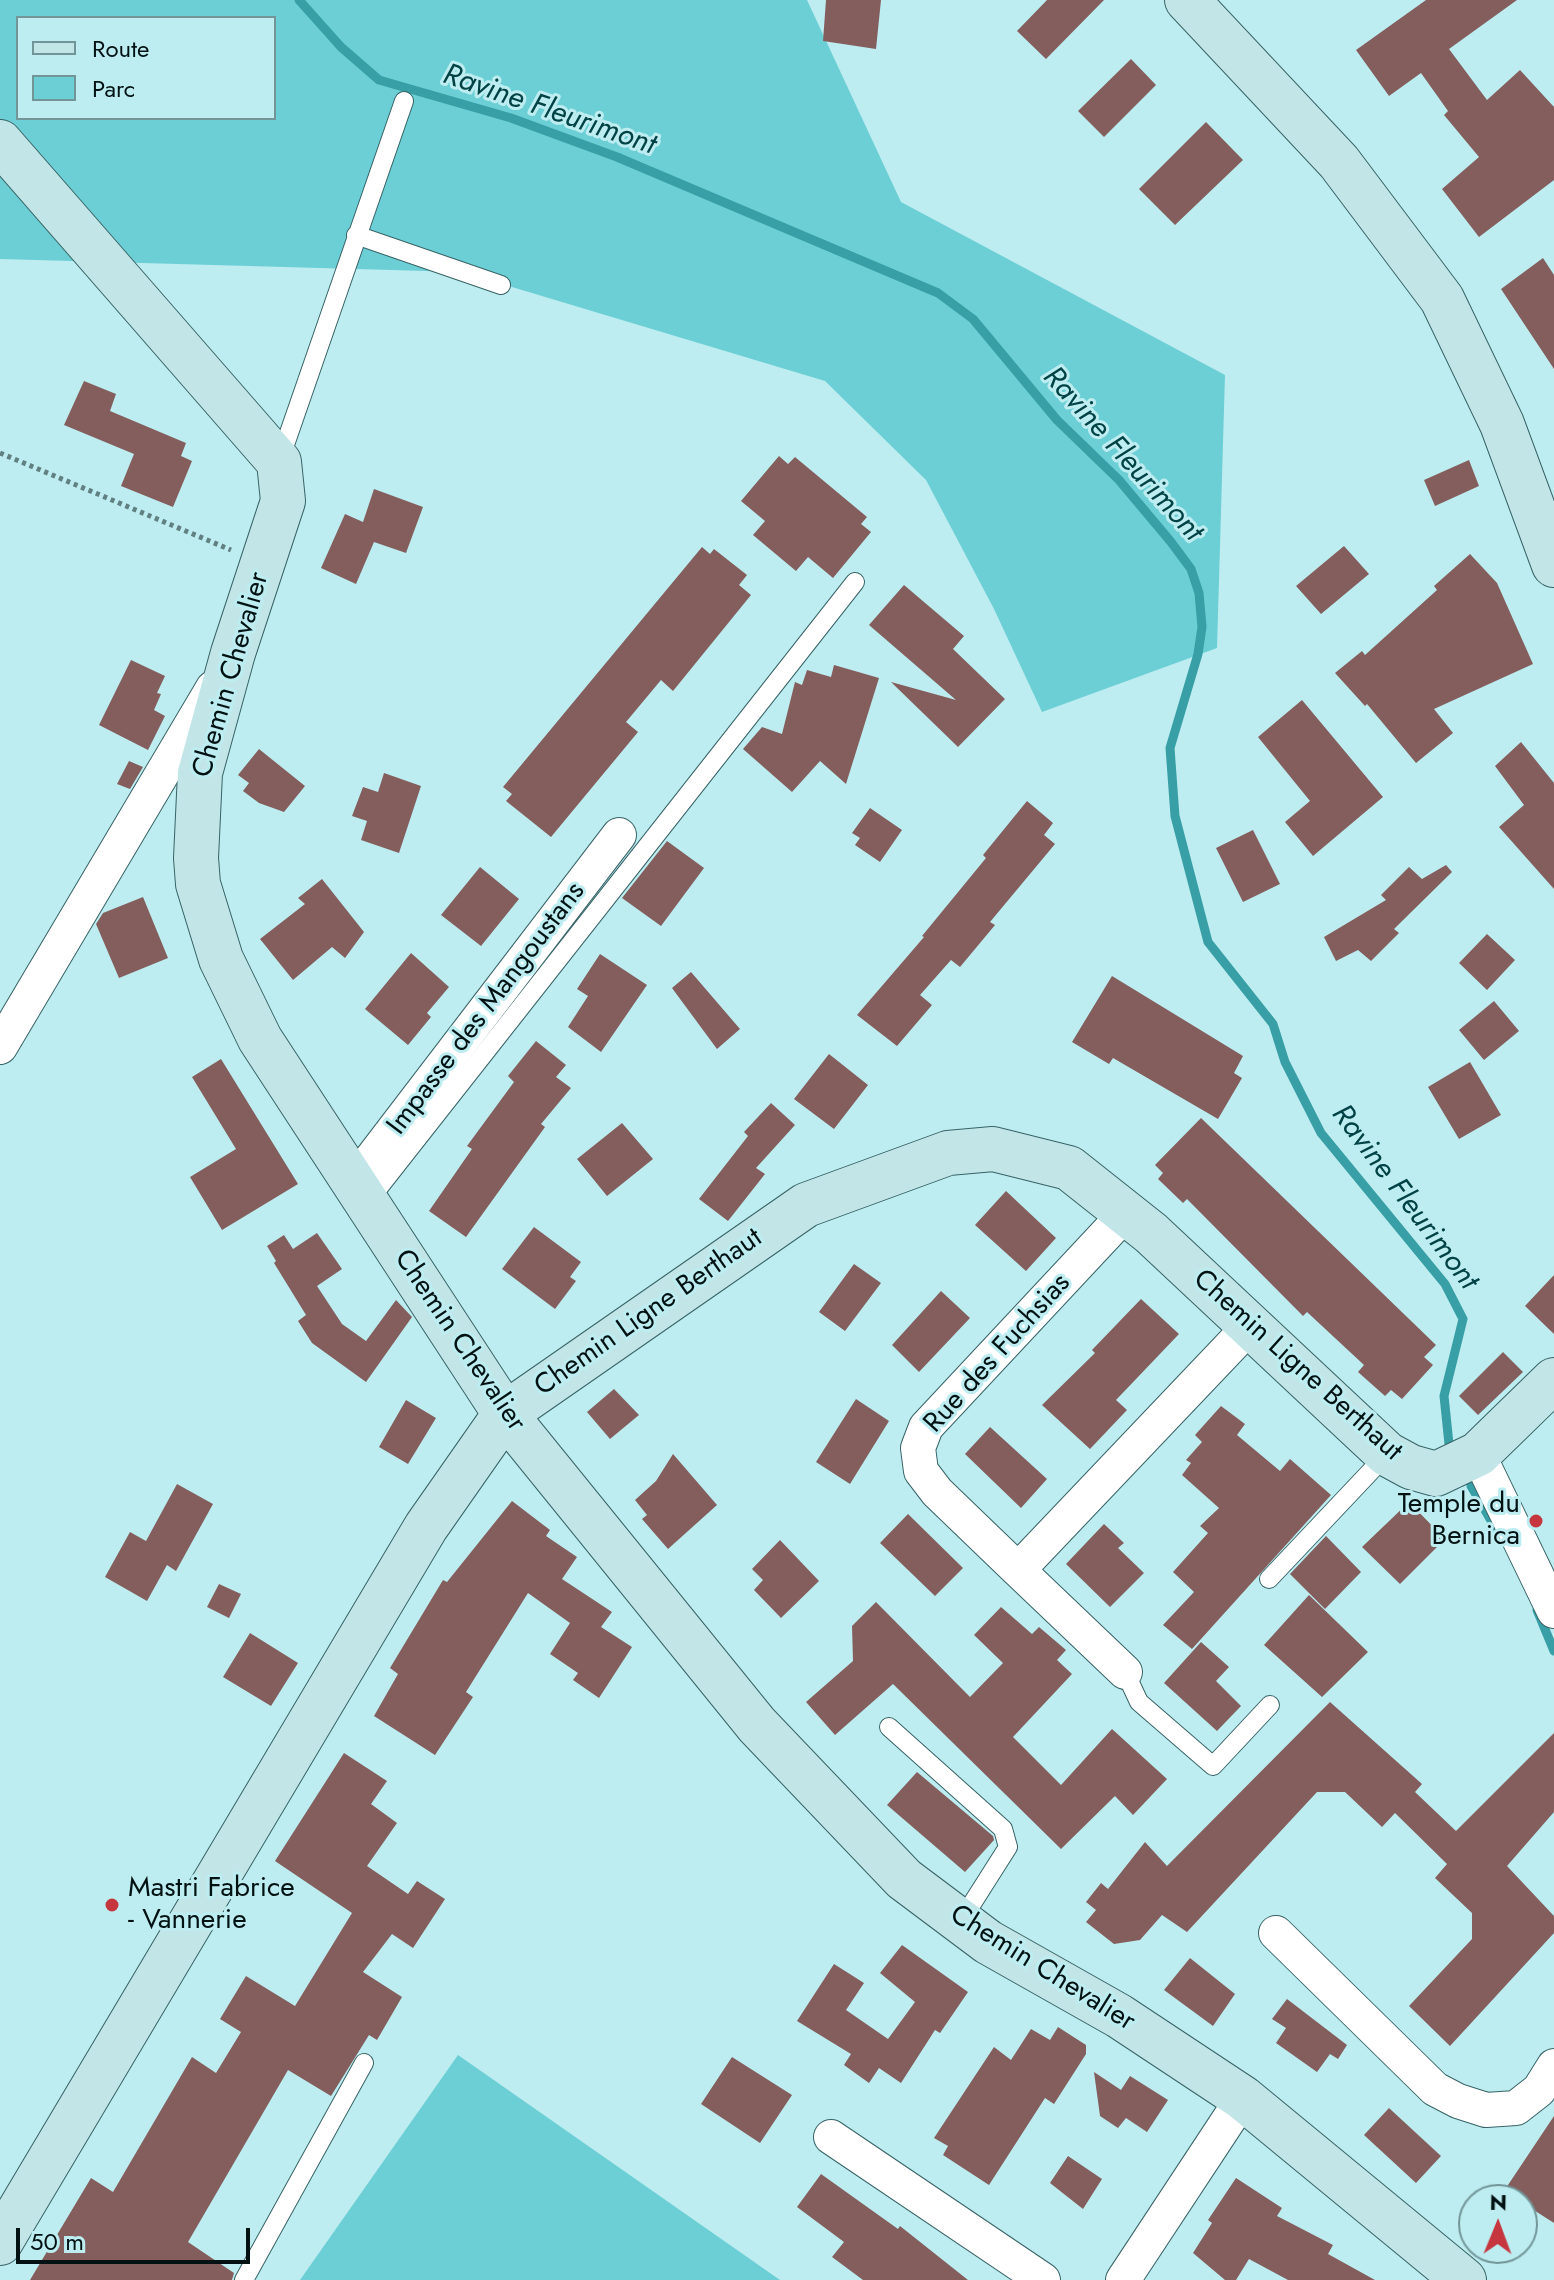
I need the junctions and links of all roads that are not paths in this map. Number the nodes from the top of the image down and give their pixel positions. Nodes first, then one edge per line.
1 (1187, 0) edge
2 (404, 101) dead end
3 (0, 142) edge
4 (356, 235) junction
5 (501, 285) dead end
6 (279, 462) junction
7 (1549, 537) edge
8 (855, 582) dead end
9 (233, 653) junction
10 (619, 835) dead end
11 (0, 1047) edge
12 (356, 1188) junction
13 (1126, 1213) junction
14 (1250, 1326) junction
15 (1554, 1380) edge
16 (505, 1414) junction
17 (1387, 1454) junction
18 (1478, 1454) junction
19 (1018, 1570) junction
20 (1269, 1579) dead end
21 (1554, 1611) edge
22 (1125, 1672) joint
23 (1270, 1705) dead end
24 (889, 1727) dead end
25 (961, 1921) junction
26 (1276, 1933) dead end
27 (364, 2063) dead end
28 (1554, 2066) edge
29 (1243, 2098) junction
30 (831, 2137) dead end
31 (0, 2243) edge
32 (1448, 2274) edge
33 (244, 2280) edge
34 (1043, 2280) edge
35 (1123, 2280) edge

1 - 7 street
2 - 4 lane
3 - 6 street
4 - 5 lane
4 - 6 lane
6 - 9 street, Chemin Chevalier
8 - 12 lane
9 - 11 street
9 - 12 street, Chemin Chevalier
10 - 12 street, Impasse des Mangoustans
12 - 16 street, Chemin Chevalier
13 - 14 street, Chemin Ligne Berthaut
13 - 16 street, Chemin Ligne Berthaut
13 - 19 street, Rue des Fuchsias
14 - 17 street, Chemin Ligne Berthaut
14 - 19 street
15 - 18 street, Chemin Ligne Berthaut
16 - 25 street, Chemin Chevalier
16 - 31 street, Chemin Ligne Berthaut
17 - 18 street, Chemin Ligne Berthaut
17 - 20 lane
18 - 21 street
19 - 22 street, Rue des Fuchsias
22 - 23 lane
24 - 25 lane
25 - 29 street, Chemin Chevalier
26 - 28 street
27 - 33 lane
29 - 32 street, Chemin Chevalier
29 - 35 street
30 - 34 street

